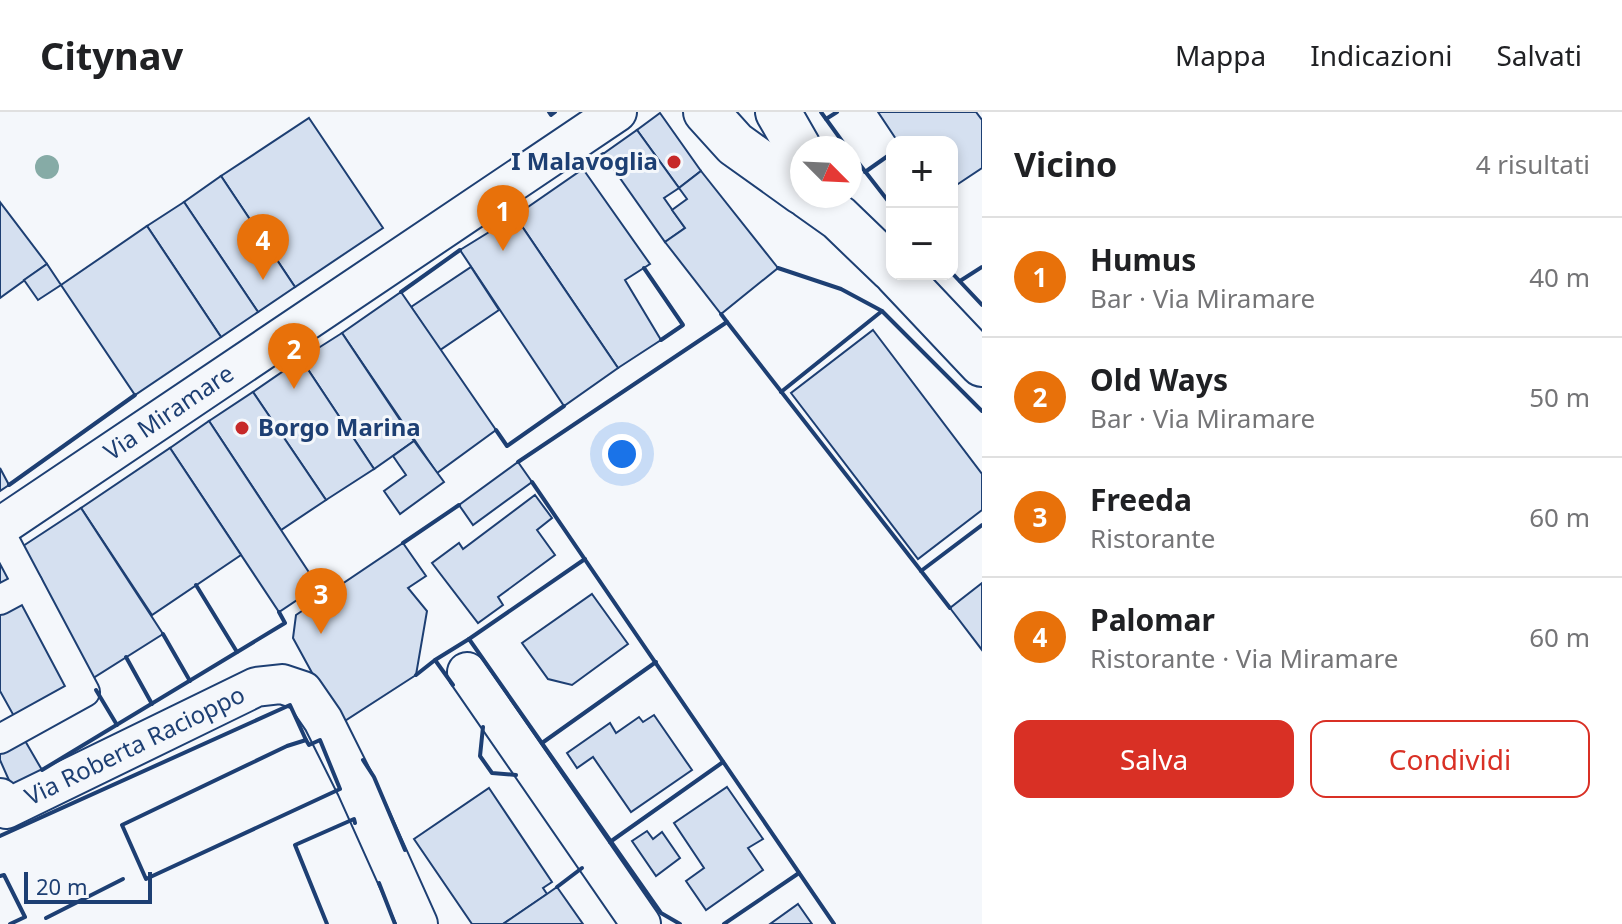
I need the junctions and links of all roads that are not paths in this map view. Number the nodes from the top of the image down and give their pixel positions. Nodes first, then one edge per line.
1 (617, 112) edge
2 (706, 112) edge
3 (778, 112) edge
4 (792, 136) edge
5 (790, 183) edge
6 (829, 208) edge
7 (886, 263) edge
8 (903, 280) edge
9 (982, 364) edge
10 (0, 529) edge
11 (28, 585) junction
12 (0, 600) edge
13 (467, 672) dead end
14 (0, 739) edge
15 (0, 798) edge
16 (418, 924) edge
17 (641, 924) edge

1 - 10 street, Via Miramare
2 - 5 street
3 - 4 street
6 - 7 street
8 - 9 street
10 - 11 street
11 - 12 street
11 - 14 street
13 - 17 street
15 - 16 street, Via Roberta Racioppo

